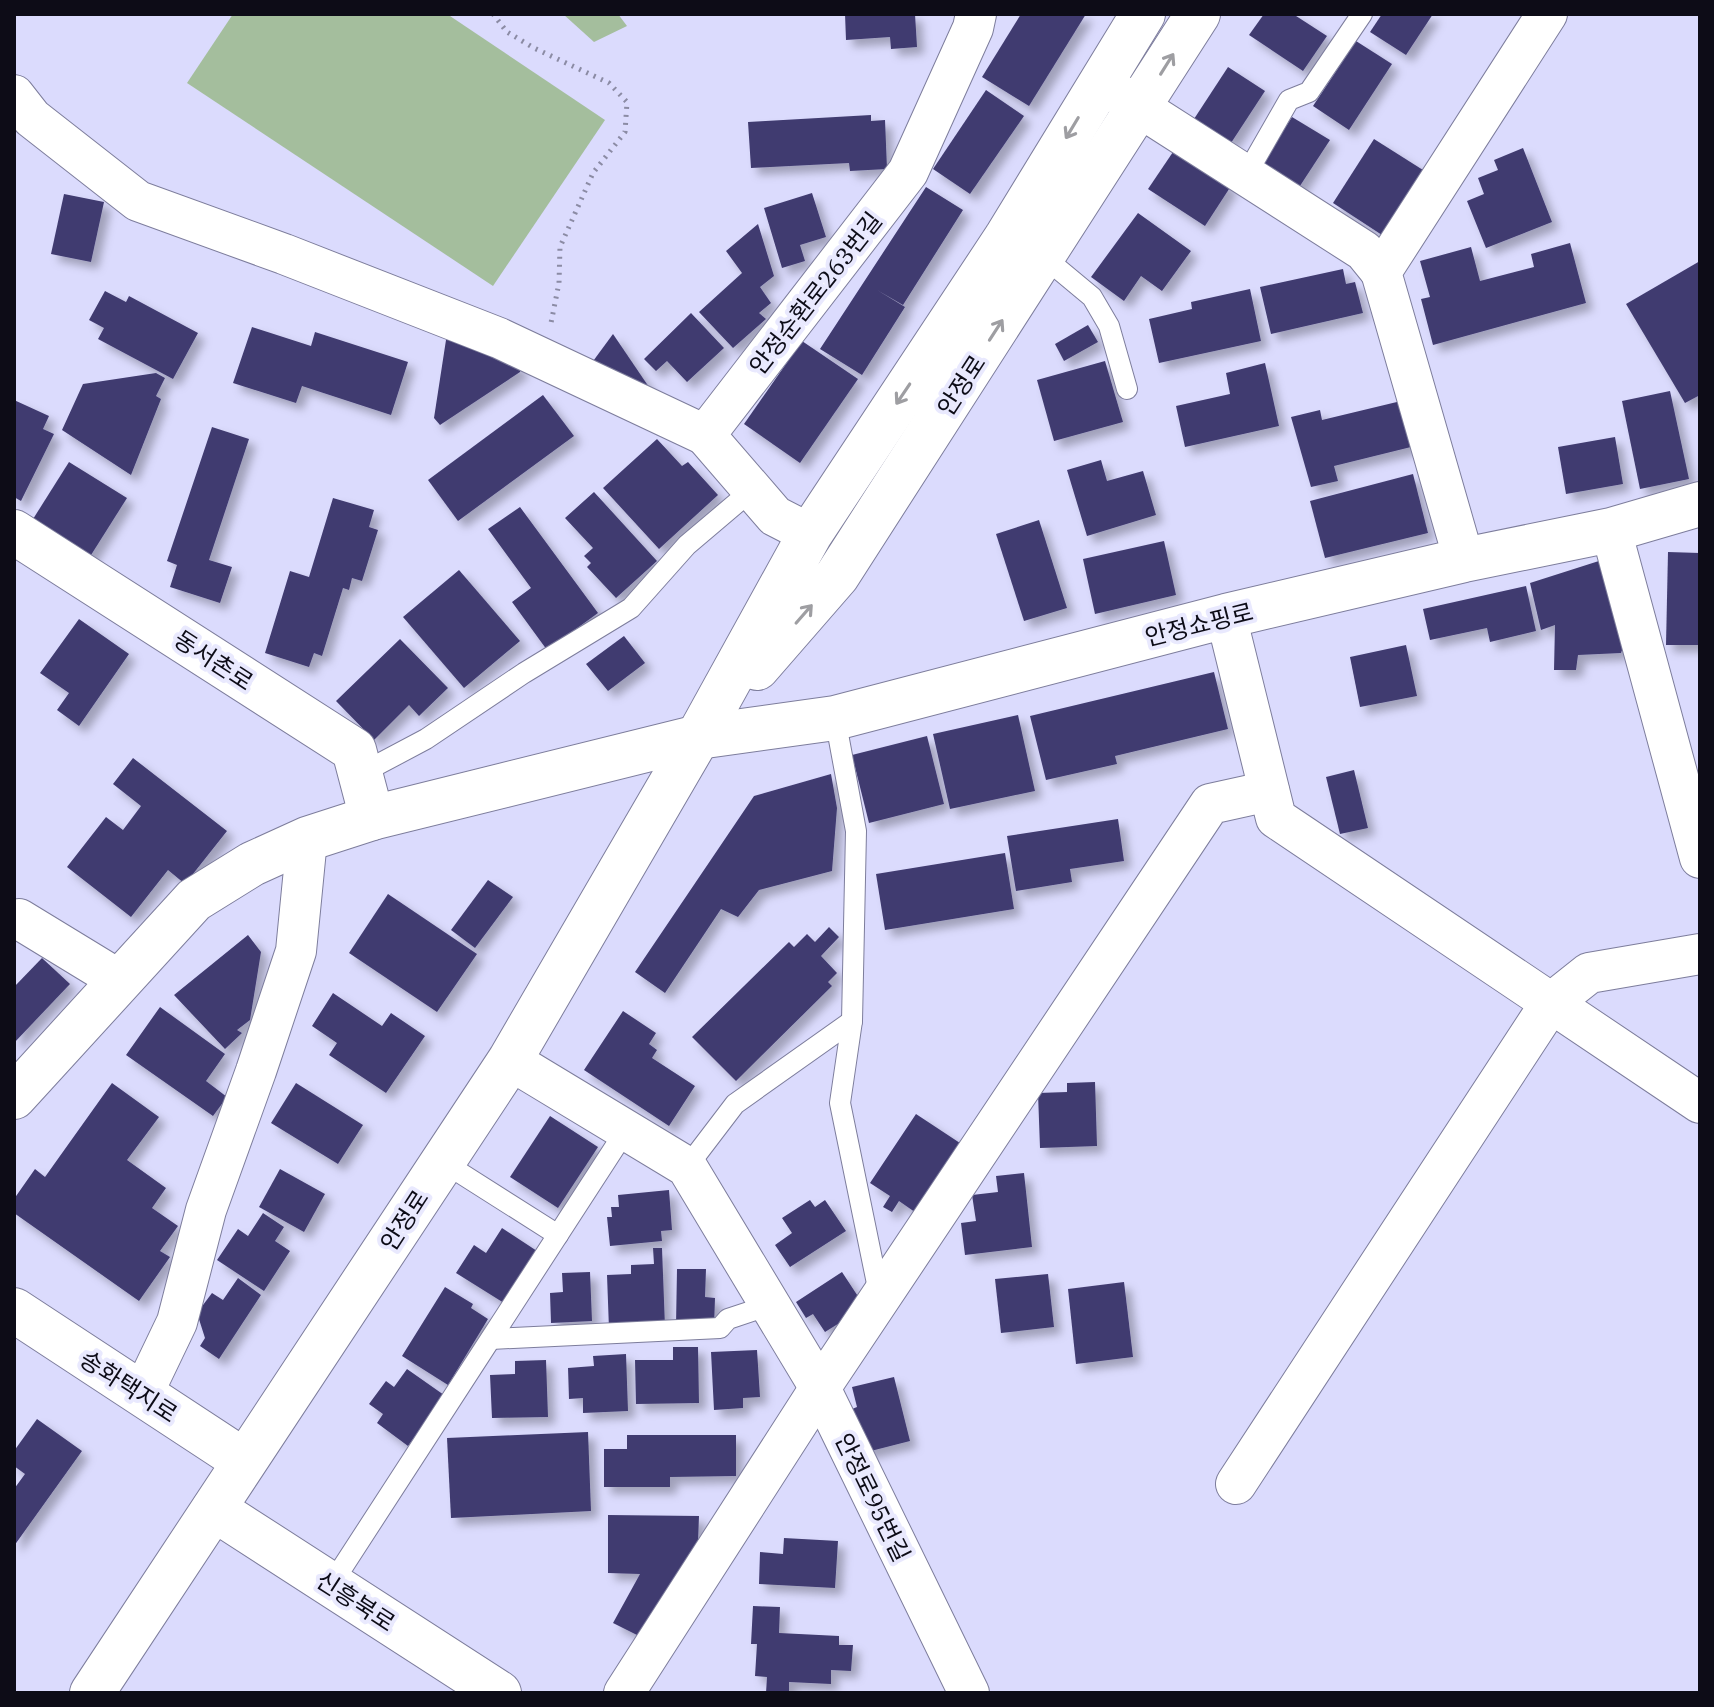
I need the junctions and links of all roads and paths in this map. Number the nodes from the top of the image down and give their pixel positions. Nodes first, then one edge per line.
1 (493, 14) edge
2 (976, 14) edge
3 (1143, 14) edge
4 (1198, 14) edge
5 (1362, 14) edge
6 (1547, 14) edge
7 (1100, 81) junction
8 (14, 95) edge
9 (1140, 109) junction
10 (1246, 175) junction
11 (1044, 257) junction
12 (1381, 272) junction
13 (537, 357) junction
14 (1127, 389) dead end
15 (705, 435) junction
16 (752, 490) junction
17 (1700, 504) edge
18 (1611, 530) junction
19 (14, 532) edge
20 (810, 534) junction
21 (1464, 560) junction
22 (1226, 616) junction
23 (835, 718) junction
24 (698, 737) junction
25 (360, 774) junction
26 (1269, 791) junction
27 (372, 818) junction
28 (307, 839) junction
29 (1700, 858) edge
30 (19, 919) dead end
31 (1700, 954) edge
32 (119, 980) junction
33 (1550, 1004) junction
34 (852, 1021) junction
35 (510, 1060) junction
36 (14, 1097) edge
37 (1700, 1103) edge
38 (626, 1130) junction
39 (443, 1162) junction
40 (687, 1167) junction
41 (558, 1235) junction
42 (880, 1298) junction
43 (770, 1305) junction
44 (14, 1310) edge
45 (491, 1339) junction
46 (820, 1388) junction
47 (142, 1395) junction
48 (244, 1461) junction
49 (1236, 1484) dead end
50 (214, 1509) junction
51 (331, 1585) junction
52 (92, 1693) edge
53 (499, 1693) edge
54 (624, 1693) edge
55 (969, 1693) edge

1 - 13 path
2 - 15 street, 안정순환로263번길
3 - 7 street, 안정로
9 -> 4 street, 안정로
5 - 10 lane
6 - 12 street
7 - 9 street
7 -> 20 street, 안정로
8 - 13 street
9 - 10 street
9 - 11 street, 안정로
10 - 12 street
11 - 14 lane
24 -> 11 street, 안정로
12 - 21 street
13 - 15 street
15 - 16 street
16 - 20 street
16 - 25 lane
17 - 18 street, 안정쇼핑로
18 - 21 street, 안정쇼핑로
18 - 29 street
19 - 25 street, 동서촌로
20 - 24 street, 안정로
21 - 22 street, 안정쇼핑로
22 - 23 street, 안정쇼핑로
22 - 26 street
23 - 24 street, 안정쇼핑로
23 - 34 lane
24 - 27 street
24 - 35 street, 안정로
25 - 27 street, 동서촌로
26 - 33 street
26 - 42 street
27 - 28 street
28 - 32 street
28 - 47 street
30 - 32 street
31 - 33 street
32 - 36 street
33 - 37 street
33 - 49 street
34 - 40 lane
34 - 42 lane
35 - 38 street, 안정로95번길
35 - 39 street, 안정로
38 - 40 street, 안정로95번길
38 - 41 lane
39 - 41 lane
39 - 48 street, 안정로
40 - 43 street, 안정로95번길
41 - 45 lane
42 - 46 street
43 - 45 lane
43 - 46 street, 안정로95번길
44 - 47 street, 송화택지로
45 - 51 lane
46 - 54 street
46 - 55 street, 안정로95번길
47 - 48 street, 송화택지로
48 - 50 street, 안정로
50 - 51 street, 신흥북로
50 - 52 street, 안정로
51 - 53 street, 신흥북로

